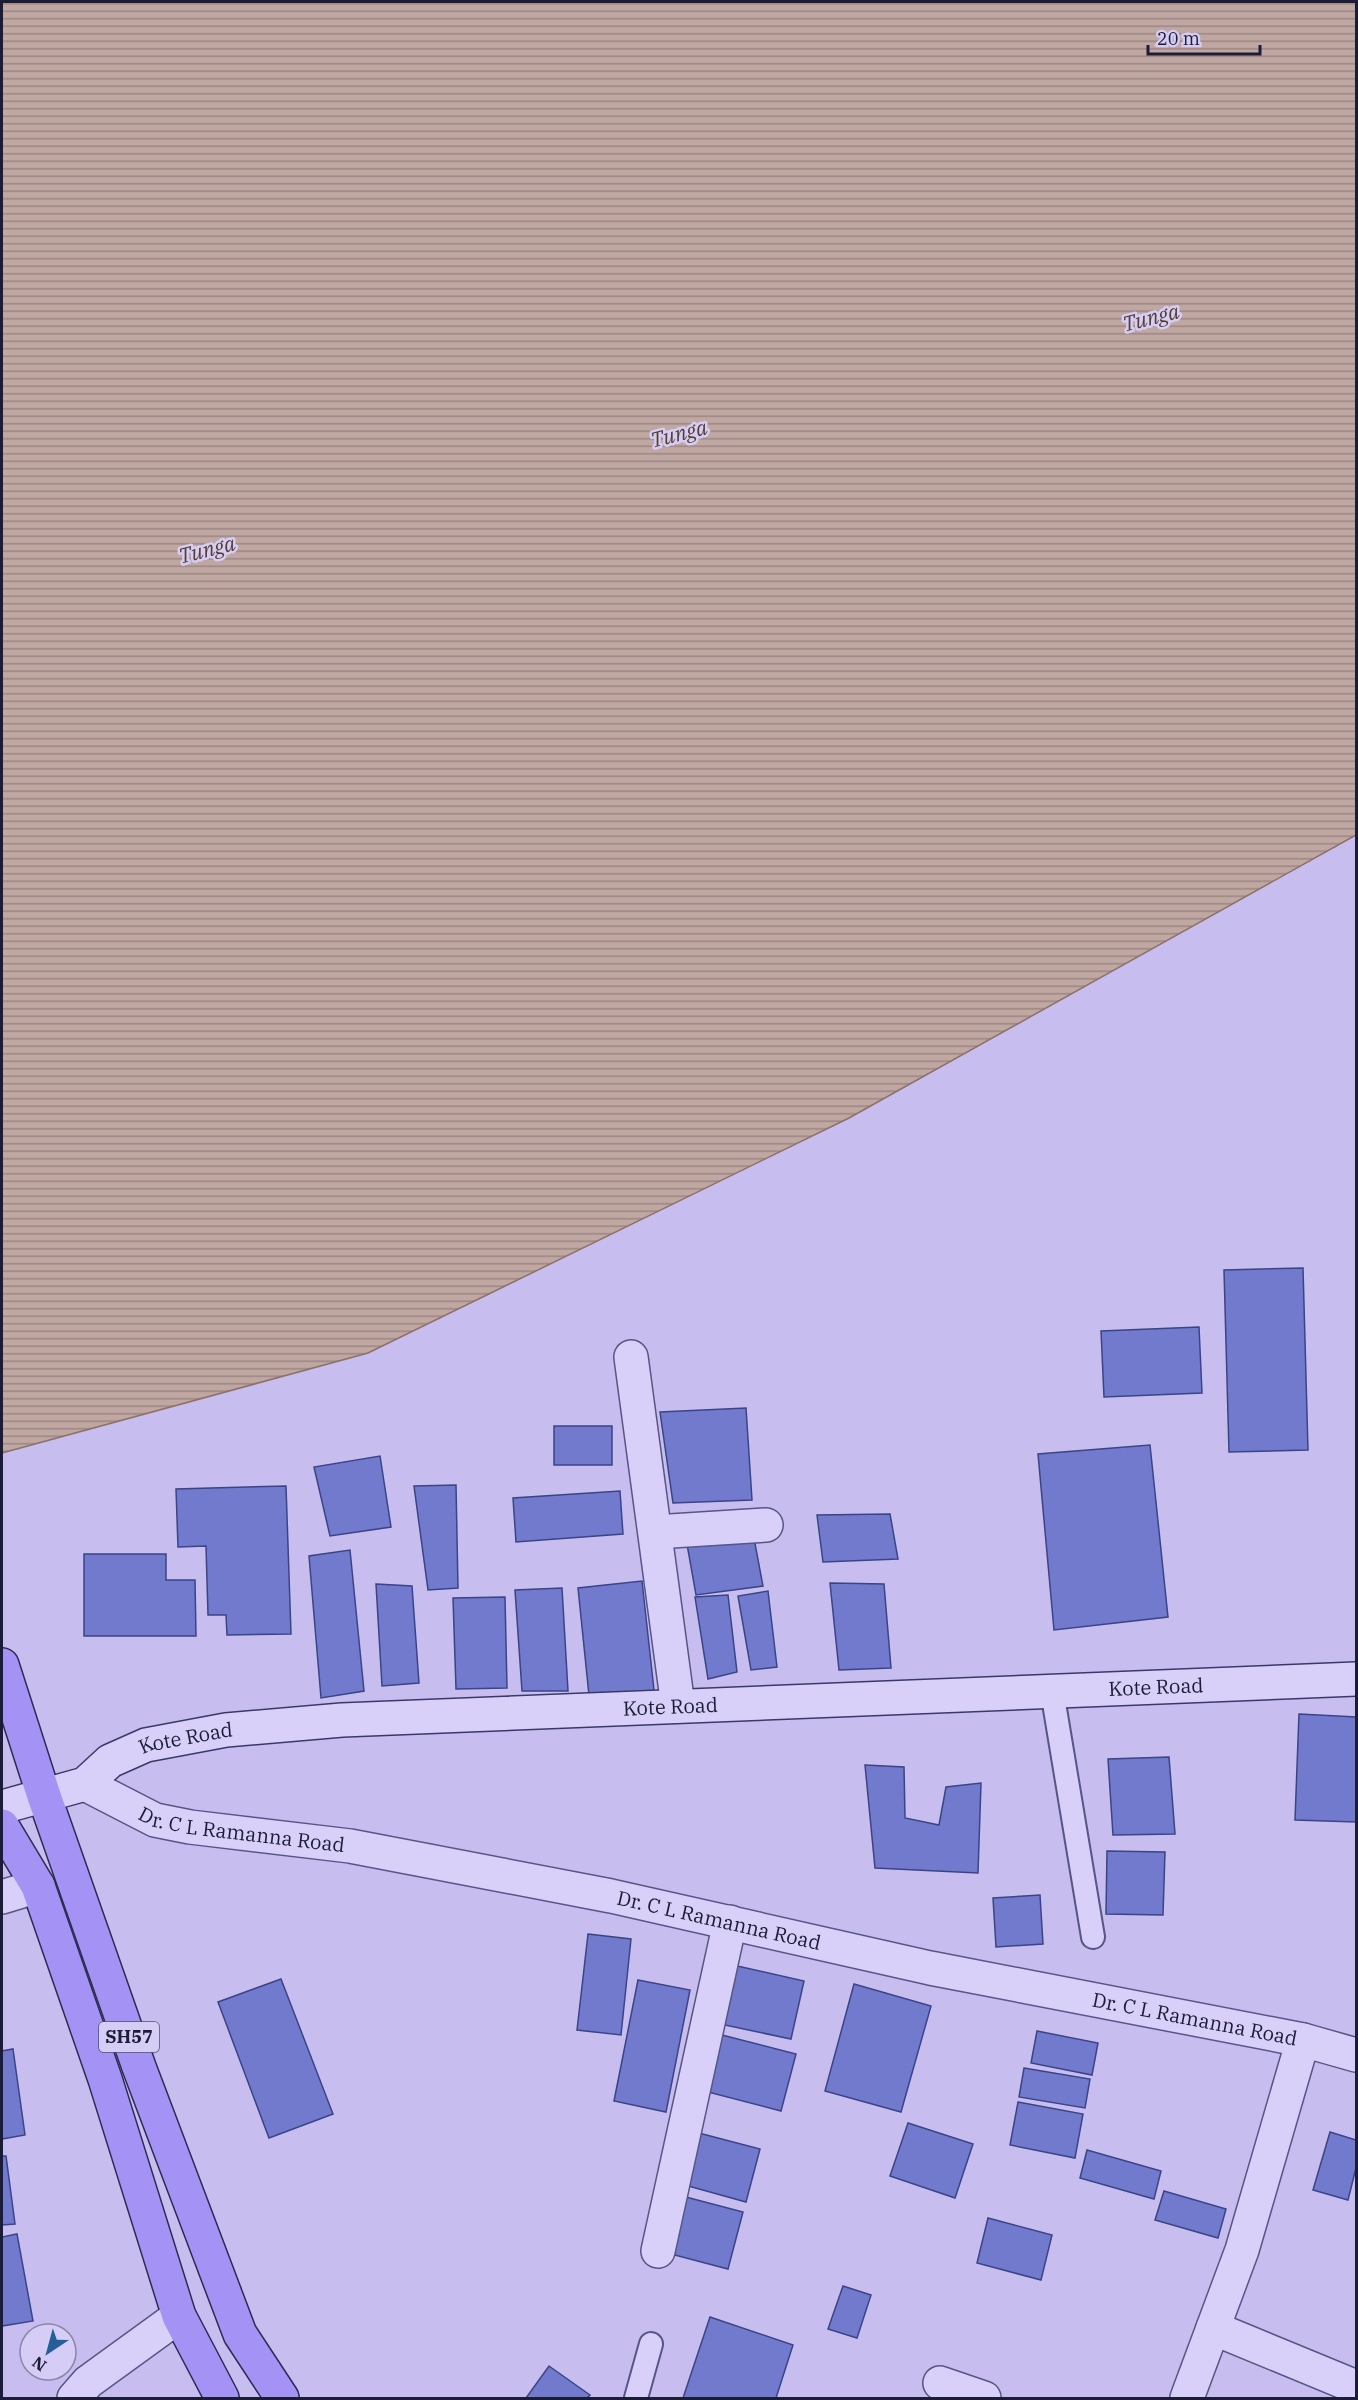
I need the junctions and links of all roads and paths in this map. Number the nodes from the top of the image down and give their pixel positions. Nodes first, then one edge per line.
1 (631, 1357) dead end
2 (766, 1525) dead end
3 (655, 1532) junction
4 (2, 1665) edge
5 (1356, 1679) edge
6 (1052, 1691) junction
7 (678, 1706) junction
8 (85, 1784) junction
9 (44, 1796) junction
10 (2, 1807) edge
11 (2, 1826) edge
12 (38, 1886) junction
13 (2, 1897) edge
14 (730, 1922) junction
15 (1092, 1937) dead end
16 (1303, 2040) junction
17 (1356, 2055) edge
18 (658, 2251) dead end
19 (179, 2316) junction
20 (1213, 2328) junction
21 (651, 2344) dead end
22 (940, 2383) dead end
23 (1356, 2387) edge
24 (278, 2397) edge
25 (74, 2398) edge
26 (222, 2398) edge
27 (636, 2398) edge
28 (984, 2398) edge
29 (1187, 2398) edge

1 - 3 street
2 - 3 street
3 - 7 street
4 - 9 main road, SH57
5 - 6 street, Kote Road
6 - 7 street, Kote Road
6 - 15 lane
7 - 8 street, Kote Road
8 - 9 street, Kote Road
8 - 14 street, Dr. C L Ramanna Road
9 - 10 street, Kote Road
9 - 24 main road, SH57
11 - 12 main road, SH57
12 - 13 street
12 - 19 main road, SH57
14 - 16 street, Dr. C L Ramanna Road
14 - 18 street
16 - 17 street, Dr. C L Ramanna Road
16 - 20 street
19 - 25 street
19 - 26 main road, SH57
20 - 23 street
20 - 29 street
21 - 27 lane
22 - 28 street

